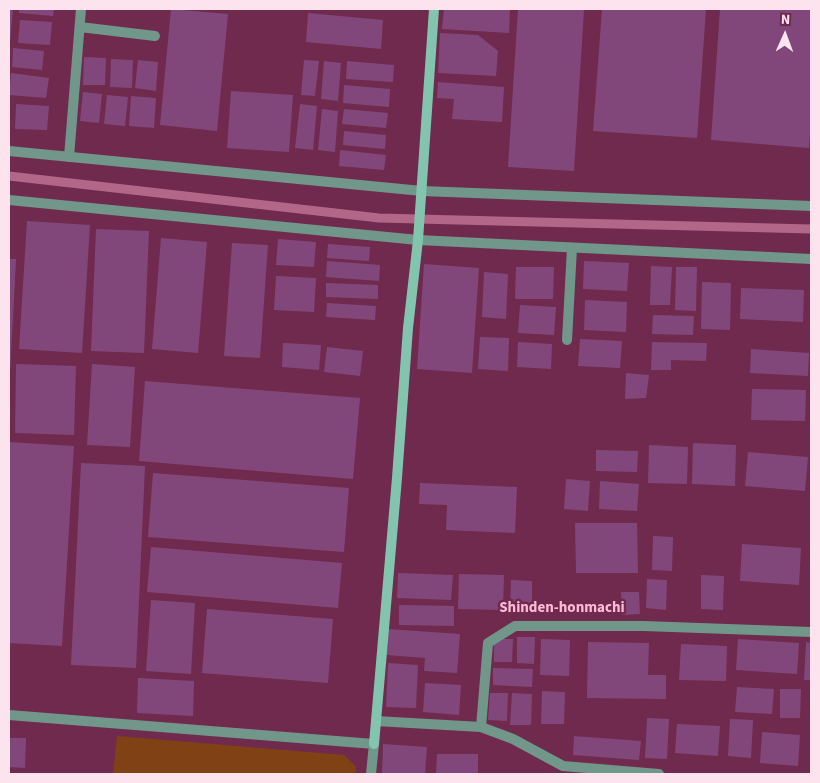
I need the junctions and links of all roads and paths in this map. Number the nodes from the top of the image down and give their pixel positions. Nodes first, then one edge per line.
1 (81, 9) edge
2 (434, 9) edge
3 (80, 27) junction
4 (154, 36) dead end
5 (9, 151) edge
6 (69, 157) junction
7 (422, 196) junction
8 (9, 200) edge
9 (811, 206) edge
10 (418, 239) junction
11 (572, 248) junction
12 (811, 259) edge
13 (567, 340) dead end
14 (811, 632) edge
15 (9, 715) edge
16 (376, 721) junction
17 (481, 727) junction
18 (374, 744) junction
19 (371, 774) edge
20 (658, 774) edge

1 - 3 street
2 - 7 street
3 - 4 street
3 - 6 street
5 - 6 street
6 - 7 street
7 - 9 street
7 - 10 street
8 - 10 street
10 - 11 street
10 - 16 street
11 - 12 street
11 - 13 street
14 - 17 street
15 - 18 street
16 - 17 street
16 - 18 street
17 - 20 street
18 - 19 street

